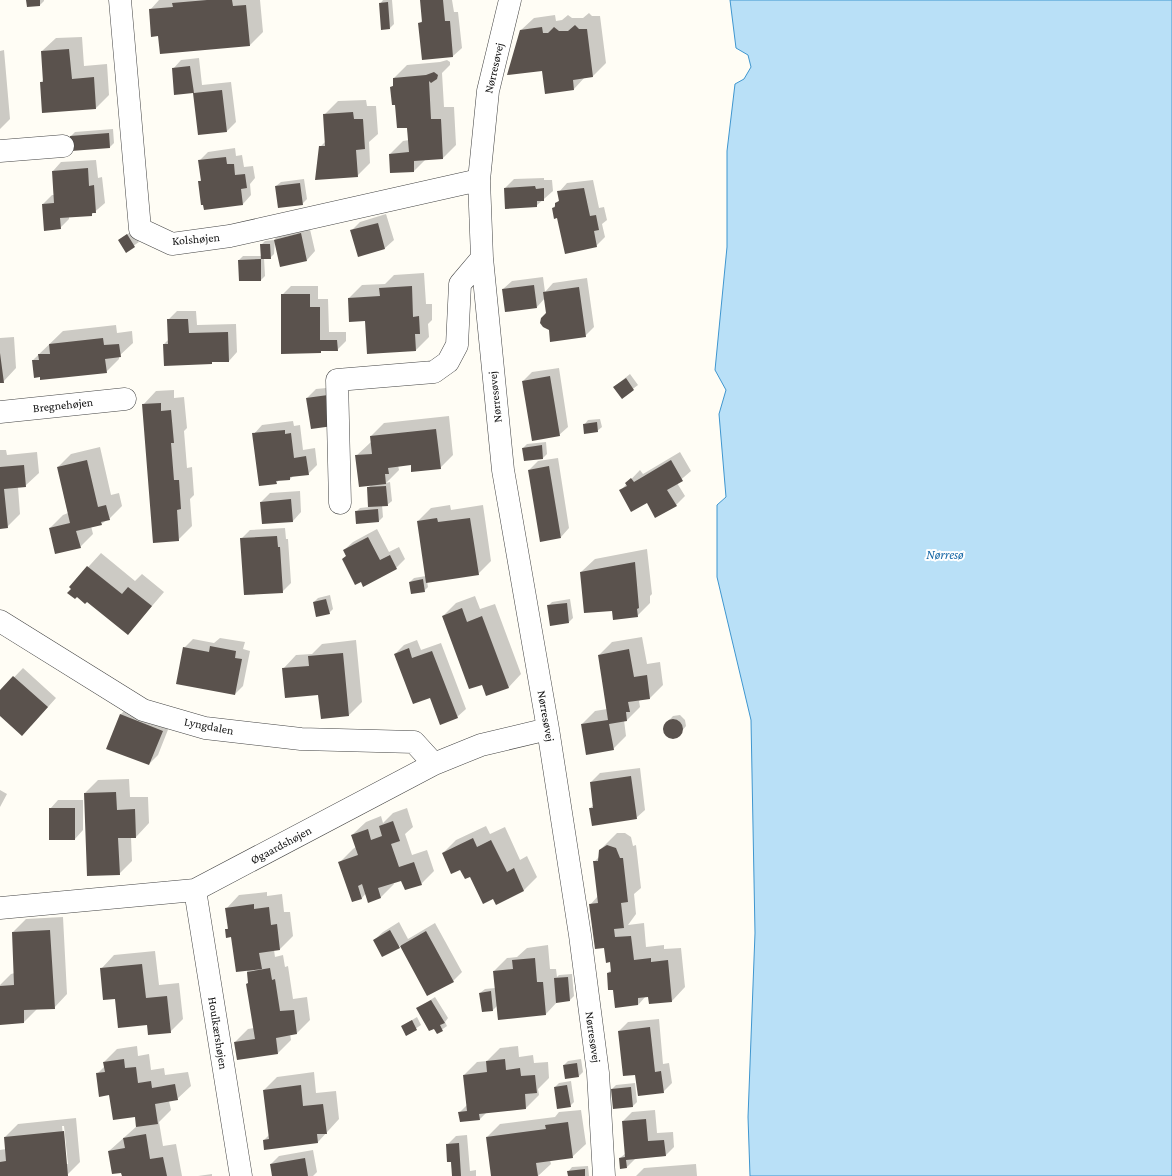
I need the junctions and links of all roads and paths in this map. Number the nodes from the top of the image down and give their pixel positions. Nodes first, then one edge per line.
1 (120, 0) edge
2 (510, 0) edge
3 (63, 146) dead end
4 (0, 151) edge
5 (479, 180) junction
6 (482, 258) junction
7 (126, 398) dead end
8 (0, 412) edge
9 (340, 503) dead end
10 (0, 621) edge
11 (548, 729) junction
12 (434, 764) junction
13 (195, 890) junction
14 (0, 908) edge
15 (241, 1176) edge
16 (604, 1176) edge

1 - 5 street, Kolshøjen
2 - 5 street, Nørresøvej
3 - 4 street
5 - 6 street, Nørresøvej
6 - 9 street
6 - 11 street, Nørresøvej
7 - 8 street, Bregnehøjen
10 - 12 street, Lyngdalen
11 - 12 street, Øgaardshøjen
11 - 16 street, Nørresøvej
12 - 13 street, Øgaardshøjen
13 - 14 street, Øgaardshøjen
13 - 15 street, Houlkærshøjen

